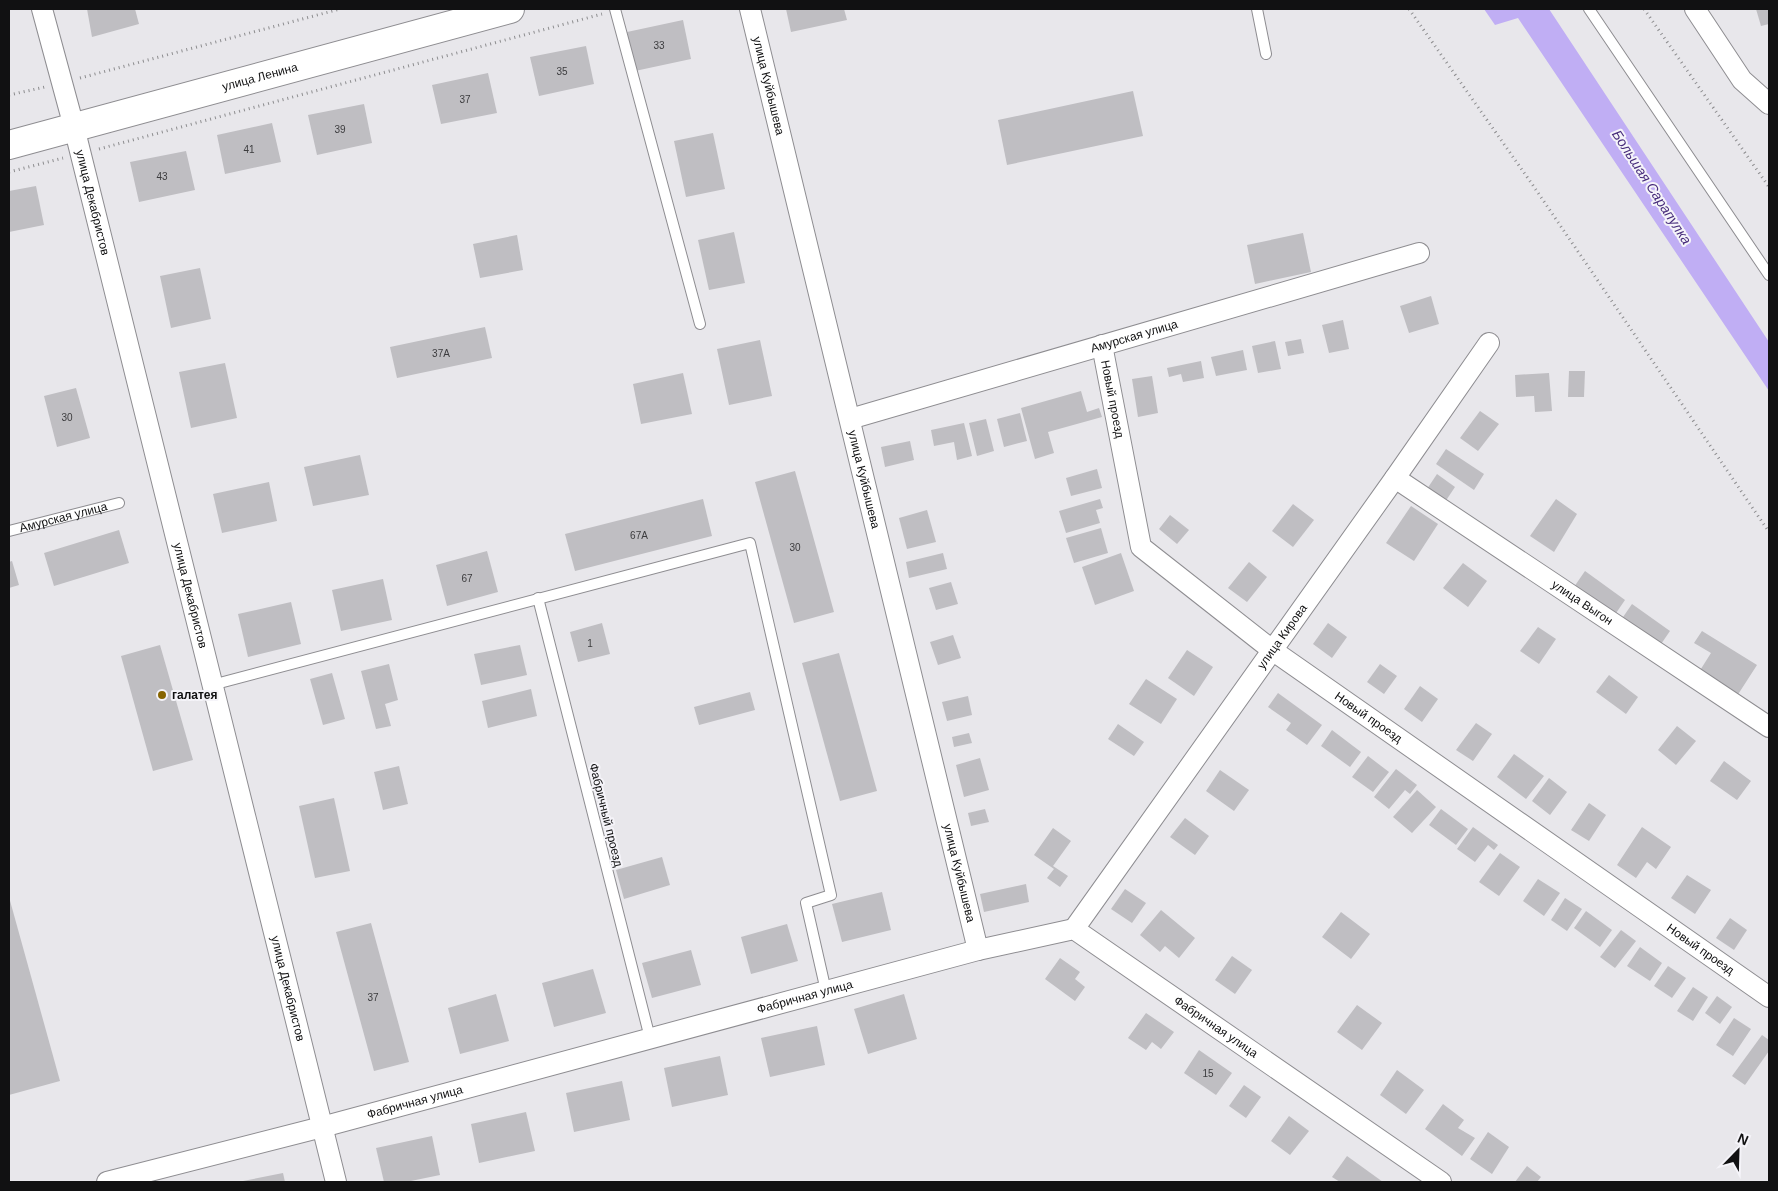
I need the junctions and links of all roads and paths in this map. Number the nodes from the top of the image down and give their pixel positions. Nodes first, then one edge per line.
1 (42, 9) edge
2 (340, 9) edge
3 (510, 9) edge
4 (750, 9) edge
5 (1257, 9) edge
6 (1409, 9) edge
7 (1589, 9) edge
8 (1644, 9) edge
9 (1694, 9) edge
10 (615, 10) edge
11 (1266, 54) dead end
12 (62, 83) junction
13 (9, 95) edge
14 (1769, 104) edge
15 (74, 127) junction
16 (9, 145) edge
17 (80, 154) junction
18 (9, 172) edge
19 (1769, 187) edge
20 (1418, 253) dead end
21 (1769, 275) edge
22 (700, 324) dead end
23 (1489, 344) dead end
24 (1102, 345) junction
25 (850, 419) junction
26 (1396, 478) junction
27 (119, 503) dead end
28 (9, 531) edge
29 (1769, 532) edge
30 (538, 598) junction
31 (1272, 650) junction
32 (212, 685) junction
33 (1769, 727) edge
34 (1074, 929) junction
35 (978, 950) junction
36 (826, 991) junction
37 (1769, 997) edge
38 (650, 1038) junction
39 (322, 1127) junction
40 (107, 1182) edge
41 (336, 1182) edge
42 (1441, 1182) edge

1 - 12 street, улица Декабристов
2 - 12 path
3 - 15 main road, улица Ленина
4 - 25 street, улица Куйбышева
5 - 11 lane
6 - 29 path
7 - 21 lane
8 - 19 path
9 - 14 street
10 - 17 path
10 - 22 lane
12 - 13 path
12 - 15 street, улица Декабристов
15 - 16 main road, улица Ленина
15 - 17 street, улица Декабристов
17 - 18 path
17 - 32 street, улица Декабристов
20 - 24 street, Амурская улица
23 - 26 street, улица Кирова
24 - 25 street, Амурская улица
24 - 31 street, Новый проезд
25 - 35 street, улица Куйбышева
26 - 31 street, улица Кирова
26 - 33 street, улица Выгон
27 - 28 lane, Амурская улица
30 - 32 lane
30 - 36 lane
30 - 38 lane, Фабричный проезд
31 - 34 street, улица Кирова
31 - 37 street, Новый проезд
32 - 39 street, улица Декабристов
34 - 35 street, Фабричная улица
34 - 42 street, Фабричная улица
35 - 36 street, Фабричная улица
36 - 38 street, Фабричная улица
38 - 39 street, Фабричная улица
39 - 40 street, Фабричная улица
39 - 41 street, улица Декабристов

